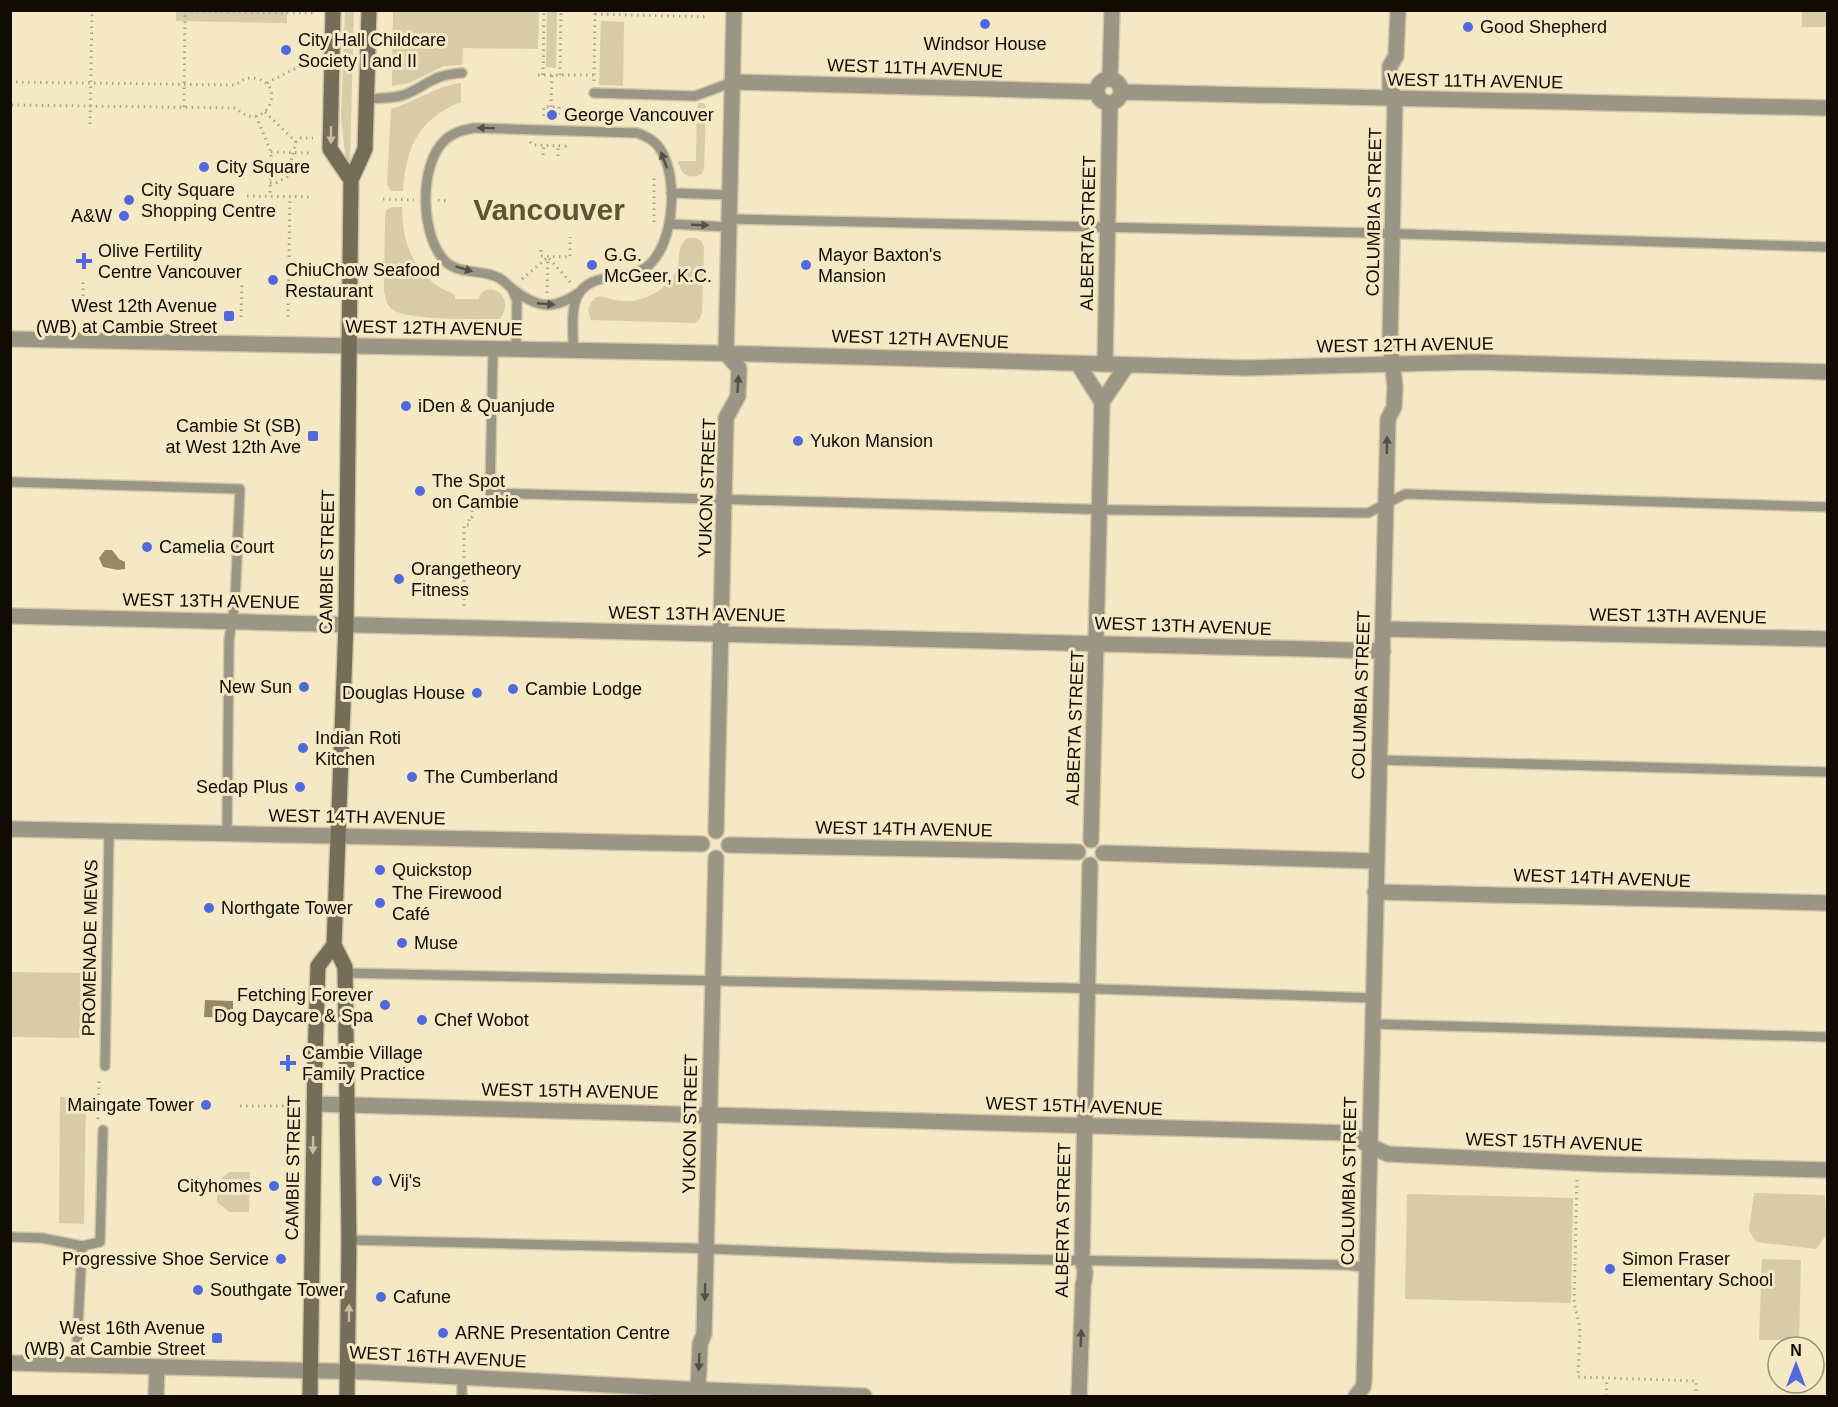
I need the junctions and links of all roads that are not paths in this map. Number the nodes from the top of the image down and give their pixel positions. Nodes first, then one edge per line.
1 (333, 10) edge
2 (369, 10) edge
3 (734, 10) edge
4 (1112, 10) edge
5 (1398, 10) edge
6 (462, 73) dead end
7 (1110, 79) junction
8 (733, 82) junction
9 (1097, 92) junction
10 (1121, 92) junction
11 (594, 93) road end
12 (366, 99) junction
13 (1395, 99) junction
14 (1110, 103) junction
15 (1827, 108) edge
16 (351, 180) junction
17 (671, 193) junction
18 (730, 195) junction
19 (729, 223) junction
20 (670, 224) junction
21 (1107, 229) junction
22 (1393, 234) junction
23 (1827, 247) edge
24 (512, 289) junction
25 (580, 292) junction
26 (10, 339) edge
27 (349, 346) junction
28 (493, 349) junction
29 (516, 349) junction
30 (573, 351) junction
31 (726, 354) junction
32 (1078, 364) junction
33 (1105, 364) junction
34 (1393, 364) junction
35 (1127, 365) junction
36 (1827, 372) edge
37 (1102, 402) junction
38 (10, 482) edge
39 (725, 499) junction
40 (1386, 504) junction
41 (1827, 507) edge
42 (1100, 509) junction
43 (10, 616) edge
44 (232, 621) junction
45 (346, 624) junction
46 (1383, 629) junction
47 (722, 634) junction
48 (1827, 639) edge
49 (1097, 643) junction
50 (1383, 651) junction
51 (1379, 760) junction
52 (1827, 772) edge
53 (10, 829) edge
54 (109, 831) junction
55 (716, 831) junction
56 (227, 834) junction
57 (339, 836) junction
58 (1091, 840) junction
59 (702, 844) junction
60 (729, 845) junction
61 (1078, 852) junction
62 (1103, 853) junction
63 (716, 858) junction
64 (1376, 861) junction
65 (1090, 865) junction
66 (1376, 892) junction
67 (1827, 903) edge
68 (334, 945) junction
69 (345, 973) junction
70 (713, 981) junction
71 (1086, 989) junction
72 (1374, 998) junction
73 (1373, 1024) junction
74 (1827, 1037) edge
75 (105, 1066) road end
76 (307, 1105) junction
77 (346, 1106) junction
78 (710, 1114) junction
79 (1084, 1125) junction
80 (103, 1130) road end
81 (1369, 1146) junction
82 (1827, 1170) edge
83 (10, 1237) edge
84 (349, 1240) junction
85 (82, 1246) junction
86 (706, 1249) junction
87 (1082, 1260) junction
88 (1367, 1268) junction
89 (10, 1363) edge
90 (76, 1365) junction
91 (157, 1367) junction
92 (310, 1371) junction
93 (348, 1372) junction
94 (462, 1377) junction
95 (698, 1390) junction
96 (1363, 1393) edge
97 (156, 1396) edge
98 (310, 1396) edge
99 (347, 1396) edge
100 (462, 1396) edge
101 (827, 1396) edge
102 (864, 1396) edge
103 (1079, 1396) edge

1 -> 16 main road
2 - 12 main road, CAMBIE STREET
3 - 8 street, YUKON STREET
4 - 7 street
5 - 13 street, COLUMBIA STREET
6 - 12 lane
7 - 9 street
7 - 10 street
8 - 9 street, WEST 11TH AVENUE
8 - 11 lane
8 - 18 street, YUKON STREET
9 - 14 street
10 - 13 street, WEST 11TH AVENUE
10 - 14 street
12 - 16 main road, CAMBIE STREET
13 - 15 street, WEST 11TH AVENUE
13 - 22 street, COLUMBIA STREET
14 - 21 street, ALBERTA STREET
16 - 27 main road, CAMBIE STREET
17 - 18 lane
17 - 20 lane
17 -> 24 lane
18 - 19 street, YUKON STREET
20 -> 19 lane
19 - 21 lane
19 - 31 street, YUKON STREET
20 - 25 lane
21 - 22 lane
21 - 33 street, ALBERTA STREET
22 - 23 lane
22 - 34 street, COLUMBIA STREET
24 -> 25 lane
24 - 29 lane
25 - 30 lane
26 - 27 street, WEST 12TH AVENUE
27 - 28 street, WEST 12TH AVENUE
27 - 45 main road, CAMBIE STREET
28 - 29 street, WEST 12TH AVENUE
28 - 39 lane
29 - 30 street, WEST 12TH AVENUE
30 - 31 street, WEST 12TH AVENUE
31 - 32 street, WEST 12TH AVENUE
39 -> 31 street, YUKON STREET
32 - 33 street, WEST 12TH AVENUE
32 - 37 street
33 - 35 street, WEST 12TH AVENUE
34 - 35 street, WEST 12TH AVENUE
34 - 36 street, WEST 12TH AVENUE
40 -> 34 street, COLUMBIA STREET
35 - 37 street
37 - 42 street, ALBERTA STREET
38 - 44 lane
39 - 42 lane
39 - 47 street, YUKON STREET
40 - 41 lane
40 - 42 lane
40 - 46 street, COLUMBIA STREET
42 - 49 street, ALBERTA STREET
43 - 44 street, WEST 13TH AVENUE
44 - 45 street, WEST 13TH AVENUE
44 - 56 lane
45 - 47 street, WEST 13TH AVENUE
45 - 57 main road, CAMBIE STREET
46 - 48 street, WEST 13TH AVENUE
46 - 50 street, COLUMBIA STREET
47 - 49 street, WEST 13TH AVENUE
47 - 55 street, YUKON STREET
49 - 50 street, WEST 13TH AVENUE
49 - 58 street, ALBERTA STREET
50 - 51 street, COLUMBIA STREET
51 - 52 lane
51 - 64 street, COLUMBIA STREET
53 - 54 street, WEST 14TH AVENUE
54 - 56 street, WEST 14TH AVENUE
54 - 75 lane, PROMENADE MEWS
55 - 59 street
55 - 60 street
56 - 57 street, WEST 14TH AVENUE
57 - 59 street, WEST 14TH AVENUE
57 - 68 main road, CAMBIE STREET
58 - 61 street
58 - 62 street
59 - 63 street
60 - 61 street, WEST 14TH AVENUE
60 - 63 street
61 - 65 street
62 - 64 street
62 - 65 street
63 - 70 street, YUKON STREET
64 - 66 street, COLUMBIA STREET
65 - 71 street, ALBERTA STREET
66 - 67 street, WEST 14TH AVENUE
66 - 72 street, COLUMBIA STREET
68 - 69 main road, CAMBIE STREET
68 - 76 main road, CAMBIE STREET
69 - 70 lane
69 - 77 main road, CAMBIE STREET
70 - 71 lane
70 - 78 street, YUKON STREET
71 - 72 lane
71 - 79 street, ALBERTA STREET
72 - 73 street, COLUMBIA STREET
73 - 74 lane
73 - 81 street, COLUMBIA STREET
76 - 77 street, WEST 15TH AVENUE
76 -> 92 main road, CAMBIE STREET
77 - 78 street, WEST 15TH AVENUE
77 - 84 main road, CAMBIE STREET
78 - 79 street, WEST 15TH AVENUE
78 - 86 street, YUKON STREET
79 - 81 street, WEST 15TH AVENUE
79 - 87 street, ALBERTA STREET
80 - 85 lane
81 - 82 street, WEST 15TH AVENUE
81 - 88 street, COLUMBIA STREET
83 - 85 lane
84 - 86 lane
93 -> 84 main road, CAMBIE STREET
85 - 90 lane
86 - 87 lane
86 -> 95 street, YUKON STREET
87 - 88 lane
103 -> 87 street, ALBERTA STREET
88 - 96 street, COLUMBIA STREET
89 - 90 street, WEST 16TH AVENUE
90 - 91 street, WEST 16TH AVENUE
91 - 92 street, WEST 16TH AVENUE
91 - 97 street
92 - 93 street, WEST 16TH AVENUE
92 - 98 main road, CAMBIE STREET
93 - 94 street, WEST 16TH AVENUE
93 - 99 main road, CAMBIE STREET
94 - 95 street, WEST 16TH AVENUE
94 - 100 lane
95 - 101 street, WEST 16TH AVENUE
101 - 102 street, WEST 16TH AVENUE

